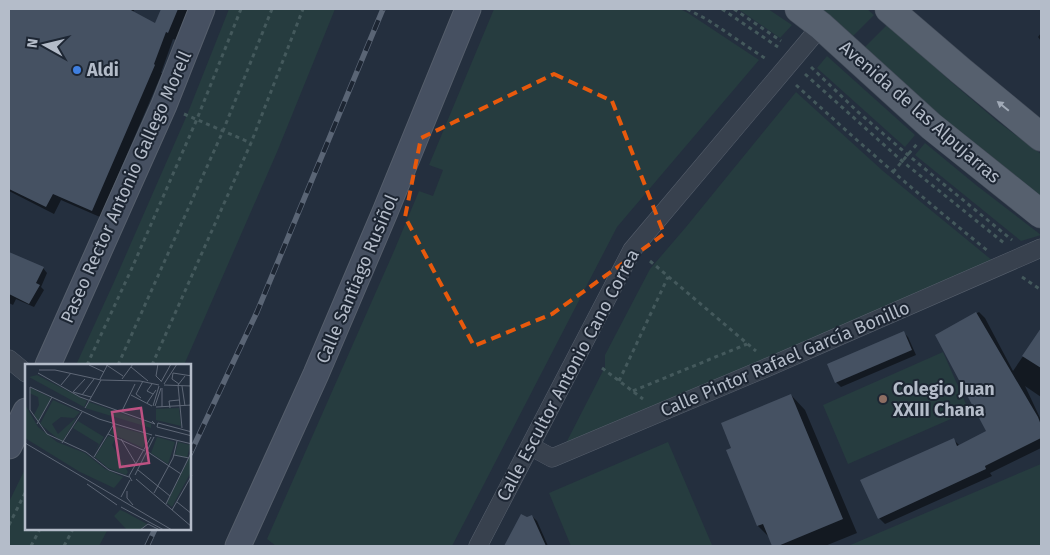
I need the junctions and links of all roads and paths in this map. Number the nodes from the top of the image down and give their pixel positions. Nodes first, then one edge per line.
1 (202, 9) edge
2 (242, 9) edge
3 (272, 9) edge
4 (303, 9) edge
5 (468, 9) edge
6 (687, 9) edge
7 (722, 9) edge
8 (734, 9) edge
9 (799, 9) edge
10 (889, 9) edge
11 (821, 26) junction
12 (781, 41) dead end
13 (776, 46) dead end
14 (766, 59) dead end
15 (810, 66) dead end
16 (804, 73) dead end
17 (795, 85) dead end
18 (181, 112) dead end
19 (197, 119) junction
20 (223, 131) junction
21 (1041, 137) edge
22 (251, 143) junction
23 (918, 143) dead end
24 (908, 155) junction
25 (902, 161) junction
26 (893, 172) junction
27 (1041, 214) edge
28 (1004, 243) dead end
29 (1016, 243) dead end
30 (1041, 248) edge
31 (993, 255) dead end
32 (650, 261) dead end
33 (1021, 275) dead end
34 (668, 277) junction
35 (1041, 290) edge
36 (747, 344) junction
37 (9, 359) edge
38 (48, 364) edge
39 (87, 364) edge
40 (118, 364) edge
41 (152, 364) edge
42 (773, 366) junction
43 (602, 368) dead end
44 (25, 372) edge
45 (619, 380) junction
46 (633, 391) junction
47 (662, 412) junction
48 (25, 413) edge
49 (9, 446) edge
50 (530, 446) junction
51 (25, 493) edge
52 (9, 525) edge
53 (39, 530) edge
54 (72, 530) edge
55 (31, 546) edge
56 (64, 546) edge
57 (238, 546) edge
58 (478, 546) edge

1 - 38 street, Paseo Rector Antonio Gallego Morell
2 - 19 path
3 - 20 path
4 - 22 path
5 - 57 street, Calle Santiago Rusiñol
6 - 14 path
7 - 13 path
8 - 12 path
9 - 11 main road, Avenida de las Alpujarras
21 -> 10 main road
11 - 27 main road, Avenida de las Alpujarras
11 - 50 street, Calle Escultor Antonio Cano Correa
15 - 24 path
16 - 25 path
17 - 26 path
18 - 19 path
19 - 20 path
19 - 39 path
20 - 22 path
20 - 40 path
22 - 41 path
23 - 24 path
24 - 25 path
24 - 29 path
25 - 26 path
25 - 28 path
26 - 31 path
30 - 42 street, Calle Pintor Rafael García Bonillo
32 - 34 path
33 - 35 path
34 - 36 path
34 - 45 path
36 - 42 path
36 - 46 path
37 - 44 street
42 - 47 street, Calle Pintor Rafael García Bonillo
43 - 45 path
45 - 46 path
46 - 47 path
47 - 50 street, Calle Pintor Rafael García Bonillo
48 - 49 street
50 - 58 street, Calle Escultor Antonio Cano Correa
51 - 52 path
53 - 55 path
54 - 56 path

